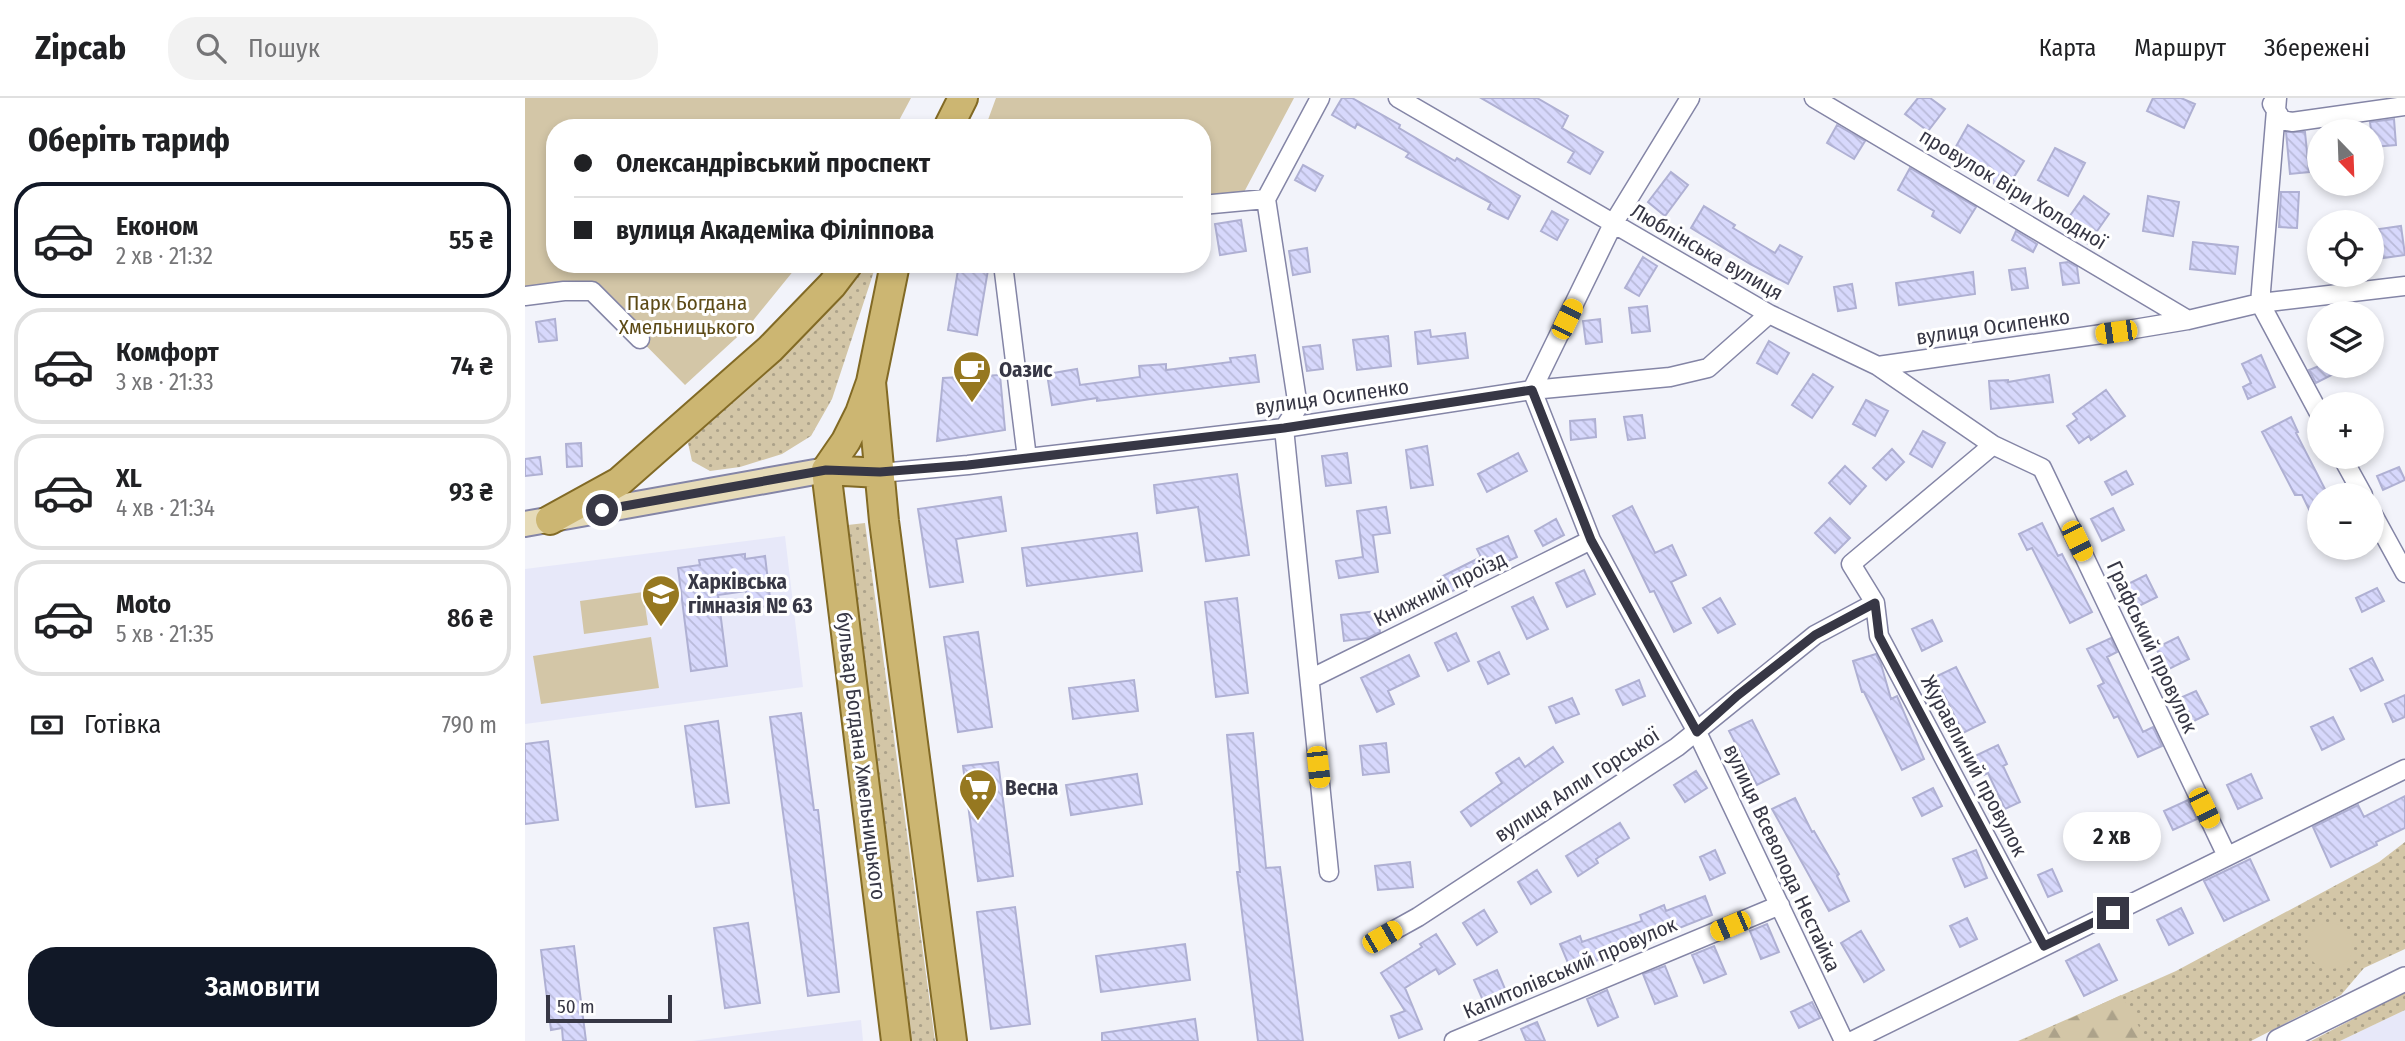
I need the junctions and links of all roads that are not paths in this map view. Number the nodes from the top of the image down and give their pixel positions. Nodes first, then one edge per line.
1 (1320, 98) edge
2 (1398, 98) edge
3 (1690, 98) edge
4 (1814, 98) edge
5 (2273, 101) edge
6 (2405, 106) edge
7 (1266, 199) junction
8 (1211, 204) edge
9 (1613, 224) junction
10 (841, 273) edge
11 (893, 273) edge
12 (1004, 273) edge
13 (2405, 286) edge
14 (525, 296) edge
15 (2260, 303) junction
16 (1769, 314) junction
17 (2188, 320) junction
18 (640, 339) dead end
19 (1878, 366) junction
20 (871, 382) junction
21 (1532, 390) junction
22 (2308, 392) edge
23 (1284, 428) junction
24 (1993, 445) junction
25 (1027, 458) junction
26 (826, 470) junction
27 (880, 472) junction
28 (537, 522) edge
29 (2384, 535) edge
30 (1591, 540) junction
31 (2405, 573) edge
32 (1875, 603) junction
33 (1310, 679) junction
34 (1697, 732) junction
35 (2405, 769) edge
36 (2227, 856) junction
37 (1329, 872) dead end
38 (1780, 905) junction
39 (1382, 937) dead end
40 (2044, 946) junction
41 (2405, 979) edge
42 (896, 1041) edge
43 (953, 1041) edge
44 (1454, 1041) edge
45 (1844, 1041) edge
46 (1853, 1041) edge
47 (2279, 1041) edge

1 - 7 street
2 - 9 street, Люблінська вулиця
3 - 9 street
4 - 17 street, провулок Віри Холодної
5 - 6 street
5 - 15 street
7 - 8 street
7 - 23 street
9 - 16 street, Люблінська вулиця
9 - 21 street
10 - 28 main road
11 - 20 main road
12 - 25 street
13 - 15 street, вулиця Осипенко
14 - 18 street
15 - 17 street, вулиця Осипенко
15 - 22 street
16 - 19 street, Люблінська вулиця
16 - 21 street, вулиця Осипенко
17 - 19 street, вулиця Осипенко
19 - 24 street, Люблінська вулиця
20 - 26 main road
20 - 27 main road
21 - 23 street, вулиця Осипенко
21 - 30 street, вулиця Всеволода Нестайка
23 - 25 street, вулиця Осипенко
23 - 33 street
24 - 32 street
24 - 36 street, Графський провулок
25 - 27 street, вулиця Осипенко
26 - 27 main road
26 - 28 main road
26 - 42 main road, бульвар Богдана Хмельницького
27 - 43 main road
29 - 31 street
30 - 33 street, Книжний проїзд
30 - 34 street, вулиця Всеволода Нестайка
32 - 34 street, вулиця Алли Горської
32 - 40 street, Журавлиний провулок
33 - 37 street
34 - 38 street, вулиця Всеволода Нестайка
34 - 39 street, вулиця Алли Горської
35 - 36 street
36 - 40 street
38 - 44 street, Капитолівський провулок
38 - 45 street, вулиця Всеволода Нестайка
40 - 46 street
41 - 47 street

